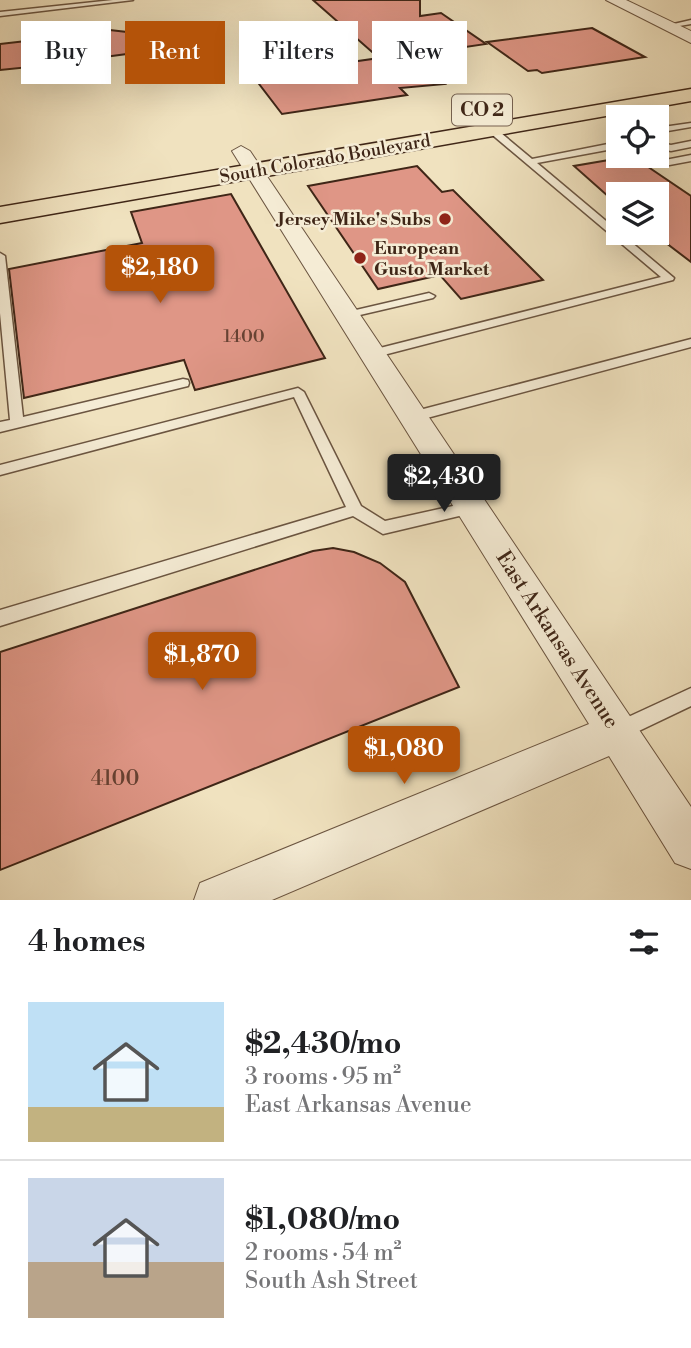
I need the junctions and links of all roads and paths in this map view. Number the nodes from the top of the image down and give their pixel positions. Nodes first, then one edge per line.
1 (130, 0) edge
2 (614, 0) edge
3 (0, 14) edge
4 (689, 32) edge
5 (691, 75) edge
6 (691, 95) edge
7 (650, 105) edge
8 (606, 114) edge
9 (444, 116) dead end
10 (691, 125) edge
11 (669, 129) edge
12 (492, 130) junction
13 (691, 135) edge
14 (669, 140) edge
15 (691, 144) edge
16 (606, 147) edge
17 (669, 147) edge
18 (256, 156) junction
19 (691, 158) edge
20 (530, 162) junction
21 (669, 162) edge
22 (84, 177) dead end
23 (0, 215) edge
24 (0, 256) edge
25 (429, 296) dead end
26 (347, 315) junction
27 (691, 343) edge
28 (372, 354) junction
29 (183, 383) dead end
30 (412, 417) junction
31 (17, 423) junction
32 (0, 427) edge
33 (0, 470) edge
34 (471, 508) junction
35 (355, 510) junction
36 (0, 618) edge
37 (691, 697) edge
38 (618, 732) junction
39 (691, 847) edge
40 (217, 900) edge

1 - 3 lane
2 - 4 street
5 - 9 main road, South Colorado Boulevard / CO 2
6 - 7 main road, South Colorado Boulevard / CO 2
8 - 12 main road, South Colorado Boulevard / CO 2
10 - 11 lane
12 - 18 main road, South Colorado Boulevard / CO 2
12 - 20 lane
13 - 14 lane
15 - 17 lane
16 - 20 lane
18 - 22 main road, South Colorado Boulevard / CO 2
18 - 23 main road, South Colorado Boulevard / CO 2
18 - 26 street, East Arkansas Avenue
19 - 21 lane
20 - 28 lane
24 - 31 lane
25 - 26 lane
26 - 28 street, East Arkansas Avenue
27 - 30 lane
28 - 30 street, East Arkansas Avenue
29 - 31 lane
30 - 34 street, East Arkansas Avenue
31 - 32 lane
33 - 35 lane
34 - 35 lane
34 - 38 street, East Arkansas Avenue
35 - 36 lane
37 - 38 lane
38 - 39 street, East Arkansas Avenue
38 - 40 street

